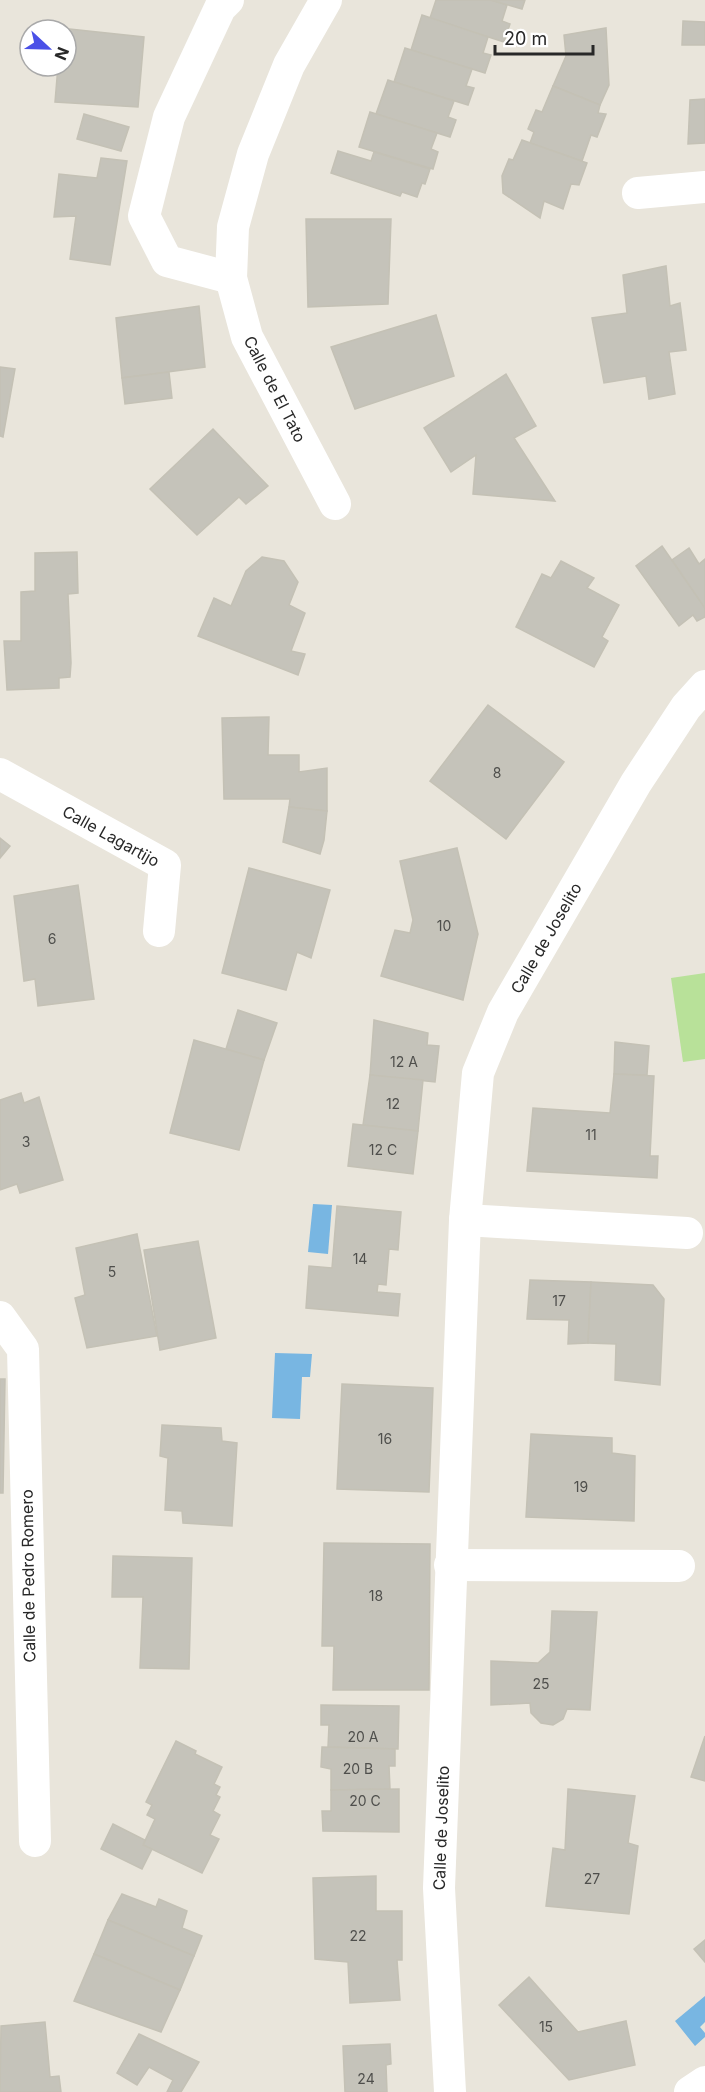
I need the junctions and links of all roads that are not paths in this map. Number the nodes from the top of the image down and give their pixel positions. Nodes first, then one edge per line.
1 (228, 0) edge
2 (326, 0) edge
3 (705, 187) edge
4 (638, 194) dead end
5 (231, 278) junction
6 (335, 504) dead end
7 (705, 686) edge
8 (0, 774) edge
9 (159, 931) dead end
10 (465, 1220) junction
11 (687, 1233) dead end
12 (0, 1317) edge
13 (450, 1565) junction
14 (679, 1566) dead end
15 (34, 1841) dead end
16 (705, 2082) edge
17 (450, 2092) edge
18 (690, 2092) edge

1 - 5 street
2 - 5 street, Calle de El Tato
3 - 4 street
5 - 6 street, Calle de El Tato
7 - 10 street, Calle de Joselito
8 - 9 street, Calle Lagartijo
10 - 11 street
10 - 13 street, Calle de Joselito
12 - 15 street, Calle de Pedro Romero
13 - 14 street
13 - 17 street, Calle de Joselito
16 - 18 street

